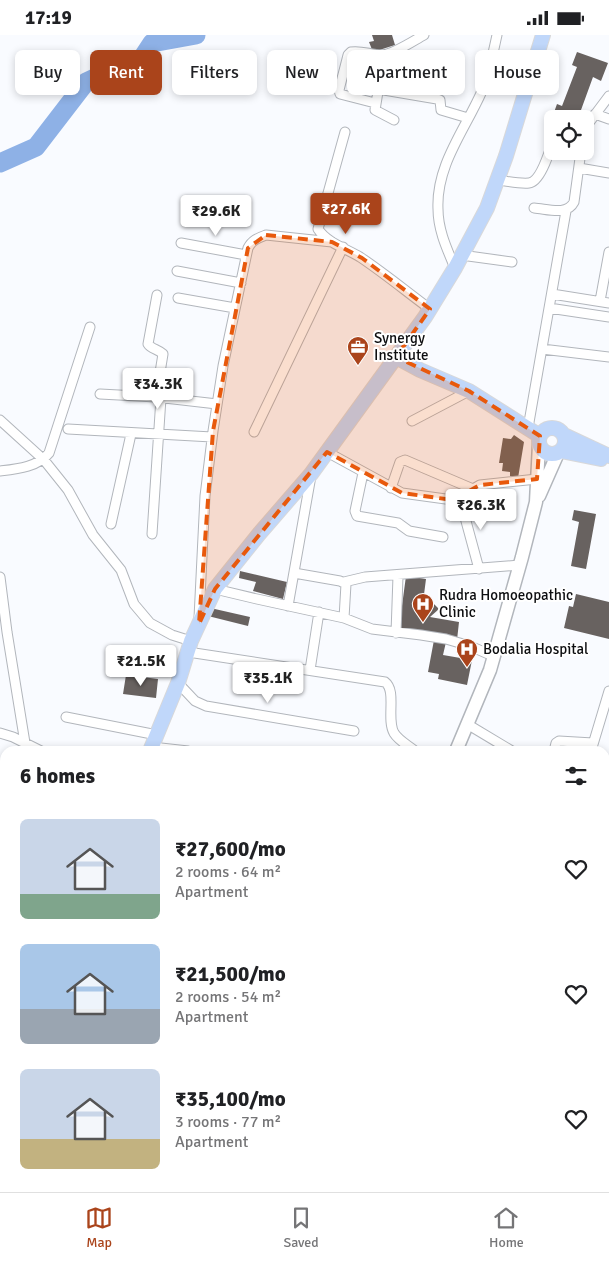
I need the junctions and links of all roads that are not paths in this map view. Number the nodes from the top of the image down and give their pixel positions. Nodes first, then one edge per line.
1 (424, 35) edge
2 (497, 35) edge
3 (543, 35) edge
4 (394, 50) edge
5 (347, 58) edge
6 (377, 95) edge
7 (414, 95) edge
8 (609, 96) edge
9 (375, 103) junction
10 (595, 114) joint
11 (468, 118) junction
12 (609, 119) edge
13 (394, 120) dead end
14 (346, 132) dead end
15 (546, 160) edge
16 (580, 160) edge
17 (579, 169) junction
18 (609, 173) edge
19 (497, 180) junction
20 (534, 208) dead end
21 (566, 211) junction
22 (332, 242) junction
23 (181, 243) dead end
24 (343, 247) junction
25 (609, 252) edge
26 (246, 255) junction
27 (461, 255) junction
28 (512, 262) dead end
29 (455, 268) junction
30 (177, 271) dead end
31 (241, 283) junction
32 (552, 294) junction
33 (157, 295) dead end
34 (178, 298) dead end
35 (605, 302) edge
36 (549, 308) junction
37 (235, 309) junction
38 (430, 309) junction
39 (609, 317) edge
40 (90, 327) dead end
41 (542, 349) junction
42 (396, 357) junction
43 (609, 357) edge
44 (469, 391) junction
45 (100, 394) dead end
46 (158, 398) junction
47 (217, 404) junction
48 (0, 421) edge
49 (412, 421) dead end
50 (68, 429) dead end
51 (254, 432) dead end
52 (131, 434) junction
53 (159, 435) junction
54 (564, 435) junction
55 (536, 436) junction
56 (212, 437) junction
57 (327, 452) junction
58 (560, 452) junction
59 (609, 456) edge
60 (44, 460) junction
61 (609, 460) edge
62 (0, 471) edge
63 (363, 473) junction
64 (311, 474) junction
65 (537, 479) junction
66 (391, 488) junction
67 (473, 489) junction
68 (460, 499) junction
69 (536, 502) junction
70 (111, 524) dead end
71 (152, 533) dead end
72 (443, 537) dead end
73 (520, 565) junction
74 (479, 569) junction
75 (294, 573) junction
76 (398, 576) junction
77 (0, 577) edge
78 (344, 582) junction
79 (215, 589) junction
80 (288, 606) junction
81 (319, 612) junction
82 (344, 618) junction
83 (199, 624) junction
84 (396, 633) junction
85 (189, 646) junction
86 (493, 656) junction
87 (310, 670) junction
88 (178, 683) junction
89 (609, 692) edge
90 (606, 713) edge
91 (66, 717) dead end
92 (467, 723) junction
93 (354, 731) dead end
94 (0, 733) edge
95 (25, 743) junction
96 (153, 744) edge
97 (31, 746) edge
98 (407, 746) edge
99 (458, 746) edge
100 (504, 746) edge
101 (555, 746) edge
102 (586, 746) edge
103 (592, 746) edge

1 - 4 street
2 - 11 street
3 - 19 main road
5 - 9 street
6 - 9 street
7 - 11 street
8 - 10 street
9 - 13 street
10 - 12 street
11 - 29 street
14 - 22 street
15 - 19 street
16 - 17 street
17 - 18 street
17 - 21 street
19 - 27 main road
20 - 21 street
21 - 32 street
22 - 24 street
22 - 26 street
23 - 26 street
24 - 38 street
24 - 51 street
25 - 35 street
26 - 31 street
27 - 28 street
27 - 29 main road
29 - 38 main road
30 - 31 street
31 - 37 street
32 - 35 street
32 - 36 street
33 - 46 street
34 - 37 street
36 - 39 street
36 - 41 street
37 - 47 street
38 - 42 main road
40 - 60 street
41 - 43 street
41 - 55 street
42 - 44 main road
42 - 57 main road
44 - 49 street
44 - 55 main road
45 - 46 street
46 - 47 street
46 - 53 street
47 - 56 street
48 - 60 street
50 - 52 street
52 - 53 street
52 - 70 street
53 - 56 street
53 - 71 street
54 - 55 main road
54 - 58 main road
54 - 59 main road
55 - 58 main road
55 - 65 main road
56 - 83 street
57 - 63 street
57 - 64 main road
58 - 61 main road
58 - 69 main road
60 - 62 street
60 - 85 street
63 - 66 street
63 - 72 street
64 - 75 street
64 - 79 main road
65 - 67 street
65 - 69 main road
66 - 67 street
66 - 68 street
67 - 68 street
68 - 74 street
69 - 73 main road
73 - 74 street
73 - 86 main road
74 - 76 street
75 - 78 street
75 - 80 street
76 - 78 street
76 - 84 street
77 - 95 street
78 - 82 street
79 - 80 street
79 - 83 main road
80 - 81 street
81 - 82 street
81 - 87 street
82 - 84 street
83 - 85 main road
84 - 86 street
85 - 87 street
85 - 88 main road
86 - 92 main road
87 - 98 street
88 - 93 street
88 - 96 main road
89 - 90 street
90 - 103 street
91 - 96 street
92 - 99 main road
92 - 100 street
94 - 95 street
95 - 97 street
101 - 102 street

